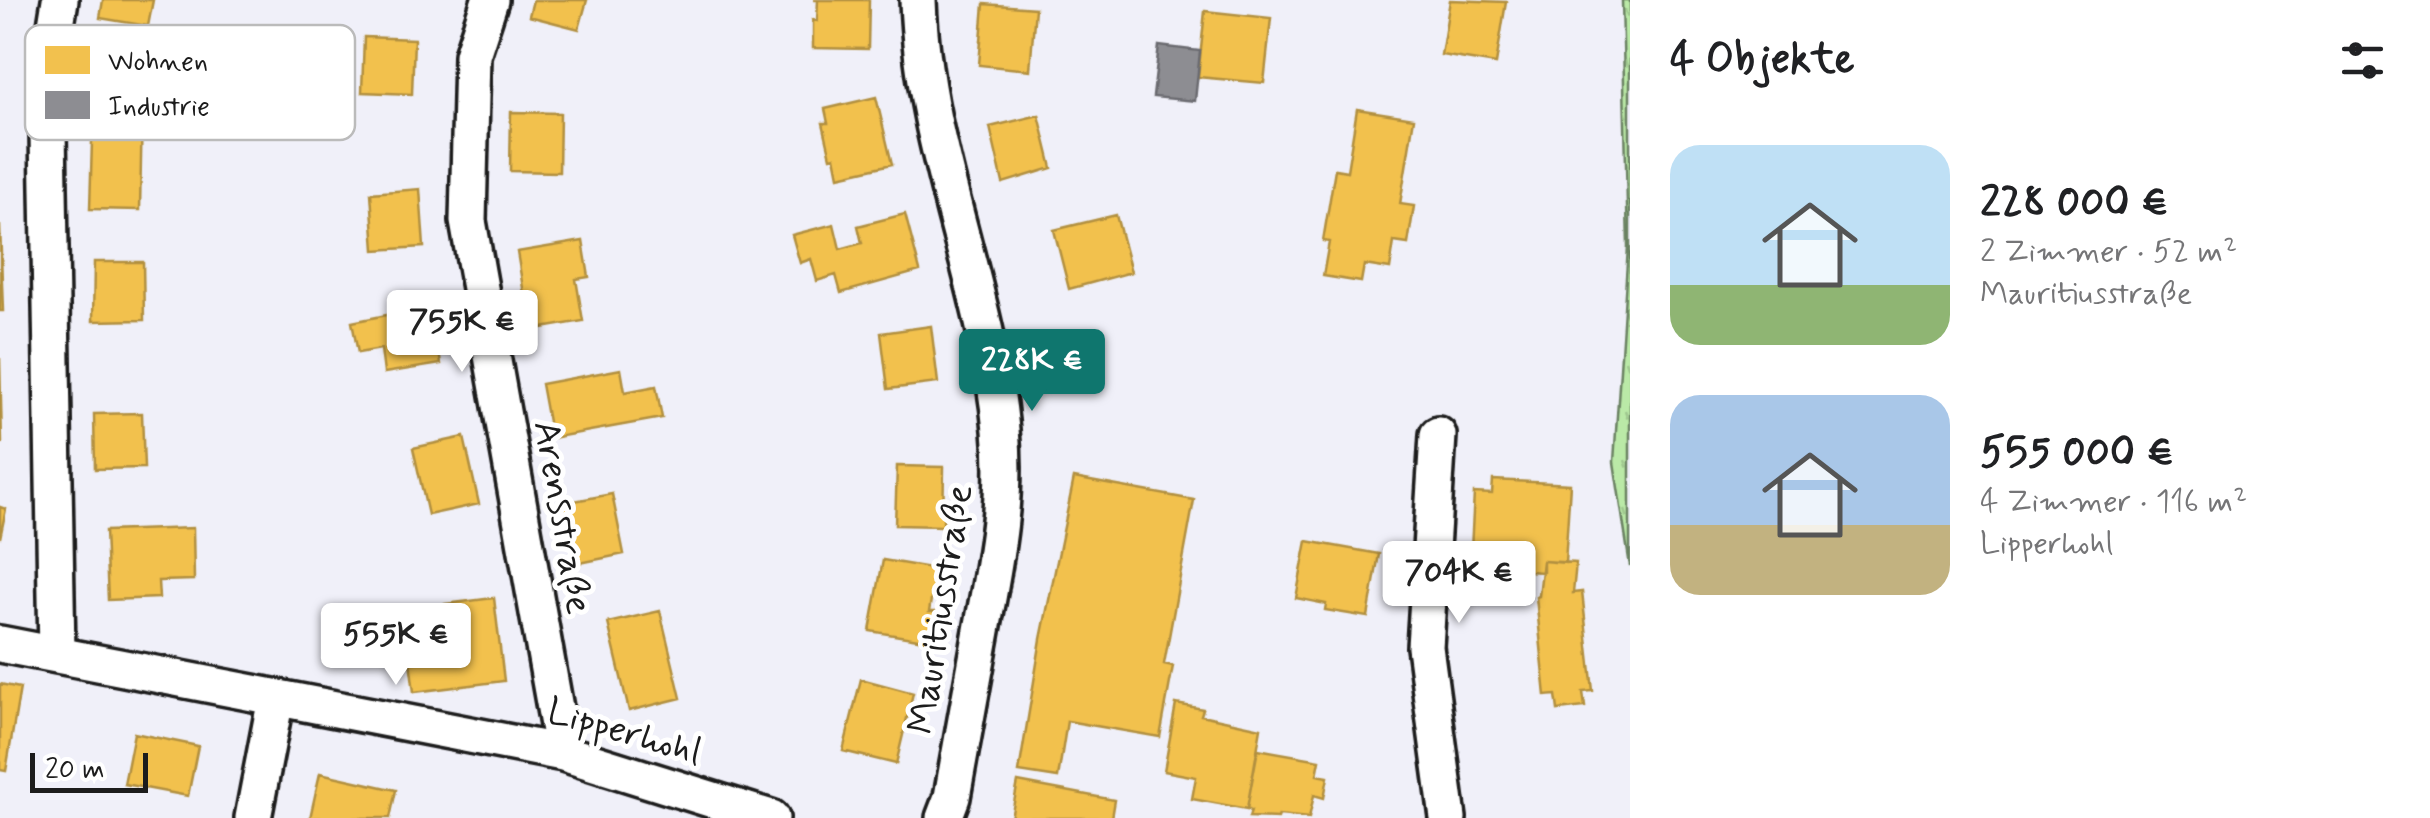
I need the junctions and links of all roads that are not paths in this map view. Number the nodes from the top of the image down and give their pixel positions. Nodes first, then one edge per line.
1 (60, 0) edge
2 (490, 0) edge
3 (918, 0) edge
4 (56, 25) edge
5 (48, 140) edge
6 (1438, 434) dead end
7 (0, 644) edge
8 (57, 654) junction
9 (276, 698) junction
10 (563, 752) junction
11 (254, 818) edge
12 (772, 818) edge
13 (944, 818) edge
14 (1448, 818) edge

1 - 4 street
2 - 10 street, Arensstraße
3 - 13 street, Mauritiusstraße
5 - 8 street
6 - 14 street
7 - 8 street, Lipperhohl
8 - 9 street, Lipperhohl
9 - 10 street, Lipperhohl
9 - 11 street
10 - 12 street, Lipperhohl

